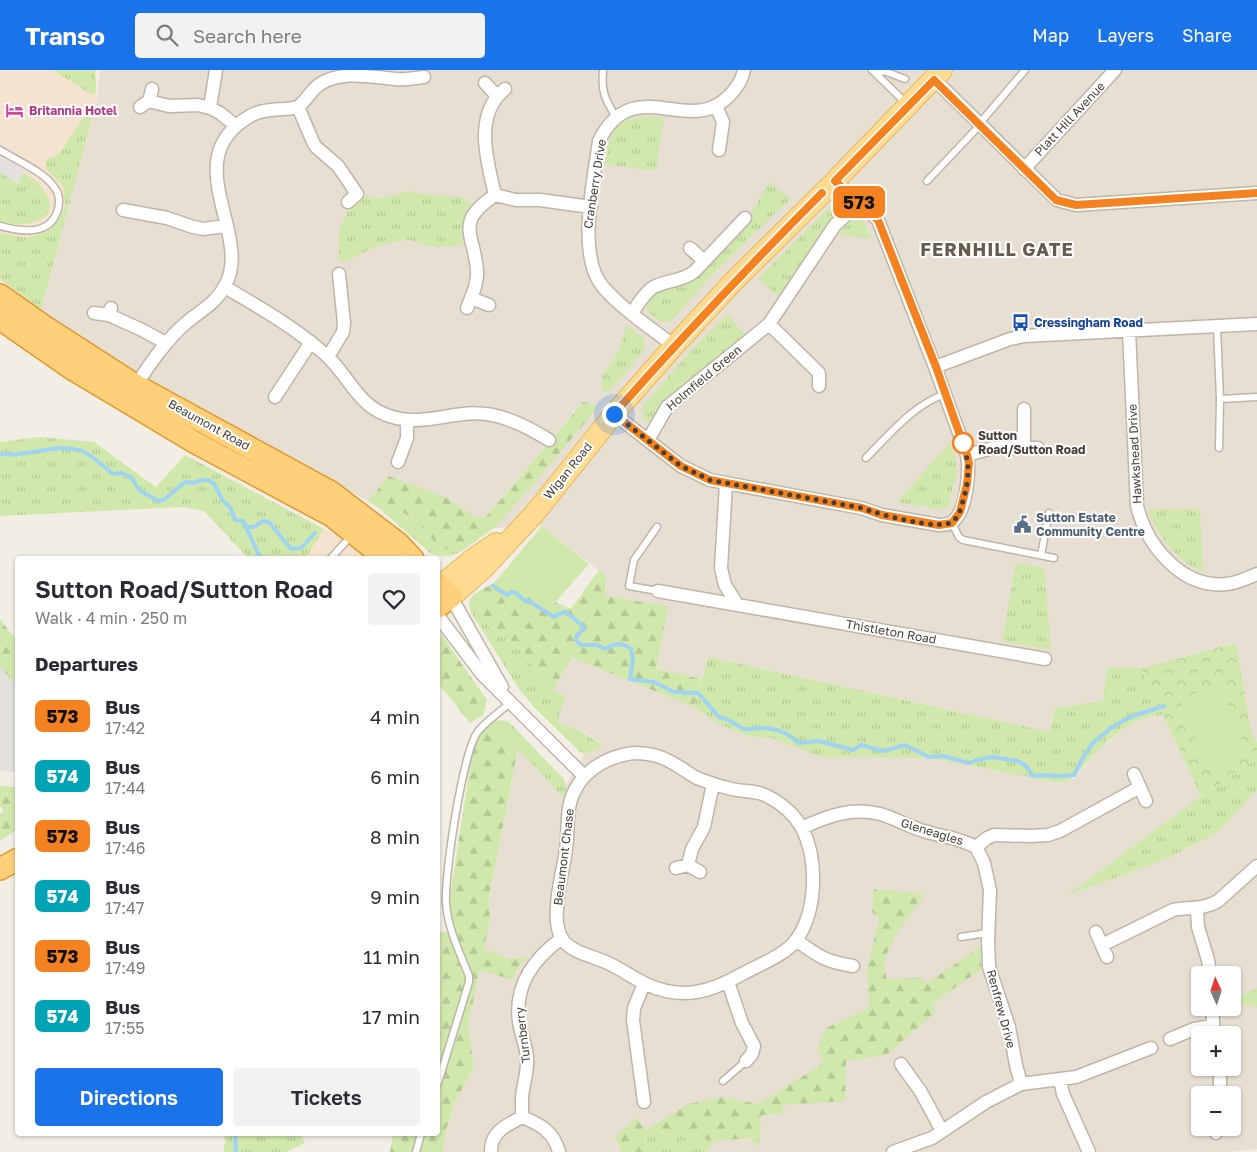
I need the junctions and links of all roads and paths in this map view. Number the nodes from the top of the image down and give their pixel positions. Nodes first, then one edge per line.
1 (216, 70) edge
2 (1026, 70) edge
3 (1115, 70) edge
4 (603, 71) edge
5 (874, 72) edge
6 (938, 75) edge
7 (424, 77) dead end
8 (746, 77) edge
9 (905, 79) dead end
10 (485, 83) dead end
11 (147, 99) dead end
12 (908, 105) junction
13 (716, 106) junction
14 (298, 107) junction
15 (210, 108) junction
16 (616, 117) junction
17 (980, 124) junction
18 (236, 126) junction
19 (0, 150) edge
20 (719, 150) dead end
21 (1024, 169) junction
22 (835, 181) junction
23 (927, 181) dead end
24 (1257, 193) edge
25 (494, 195) junction
26 (348, 202) dead end
27 (860, 202) junction
28 (591, 208) junction
29 (123, 210) dead end
30 (745, 218) dead end
31 (0, 226) edge
32 (226, 226) junction
33 (690, 248) dead end
34 (704, 261) junction
35 (339, 274) dead end
36 (225, 287) junction
37 (0, 295) edge
38 (489, 305) dead end
39 (94, 313) dead end
40 (632, 313) junction
41 (0, 319) edge
42 (769, 324) junction
43 (1257, 324) edge
44 (1217, 326) junction
45 (1129, 332) junction
46 (311, 342) junction
47 (166, 344) junction
48 (674, 346) junction
49 (328, 357) junction
50 (936, 367) junction
51 (819, 386) dead end
52 (945, 394) junction
53 (135, 397) junction
54 (276, 397) dead end
55 (1257, 397) edge
56 (1220, 399) junction
57 (1024, 408) dead end
58 (614, 414) junction
59 (407, 420) junction
60 (549, 440) dead end
61 (648, 440) junction
62 (1024, 448) junction
63 (1038, 448) joint
64 (1219, 448) dead end
65 (1066, 451) dead end
66 (967, 455) junction
67 (866, 458) dead end
68 (398, 462) dead end
69 (726, 484) junction
70 (1049, 513) dead end
71 (952, 523) junction
72 (360, 526) junction
73 (657, 527) dead end
74 (1041, 555) junction
75 (333, 556) edge
76 (384, 556) edge
77 (411, 556) edge
78 (1054, 558) dead end
79 (1257, 574) edge
80 (658, 591) joint
81 (441, 592) edge
82 (737, 604) junction
83 (440, 619) edge
84 (1045, 659) dead end
85 (511, 702) junction
86 (1134, 774) dead end
87 (584, 776) junction
88 (714, 784) junction
89 (1140, 787) junction
90 (1146, 801) dead end
91 (802, 828) junction
92 (976, 847) junction
93 (15, 861) edge
94 (1257, 866) edge
95 (0, 869) edge
96 (700, 872) dead end
97 (1197, 909) junction
98 (1096, 932) dead end
99 (988, 933) junction
100 (961, 937) dead end
101 (562, 938) junction
102 (796, 940) junction
103 (1102, 945) junction
104 (1107, 957) dead end
105 (853, 966) dead end
106 (1209, 966) edge
107 (728, 982) junction
108 (644, 984) junction
109 (1191, 1030) edge
110 (1170, 1039) dead end
111 (1151, 1048) dead end
112 (746, 1061) joint
113 (901, 1064) dead end
114 (440, 1076) edge
115 (1060, 1080) junction
116 (723, 1081) dead end
117 (1021, 1084) junction
118 (644, 1102) dead end
119 (522, 1116) junction
120 (942, 1131) junction
121 (420, 1136) edge
122 (416, 1152) edge
123 (491, 1152) edge
124 (559, 1152) edge
125 (893, 1152) edge
126 (1089, 1152) edge

1 - 15 street
2 - 17 lane
3 - 21 street, Platt Hill Avenue
4 - 16 lane
5 - 9 lane
5 - 12 lane
6 - 12 main road, Wigan Road
6 - 17 street
7 - 14 street
8 - 13 street, Cranberry Drive
10 - 25 street
11 - 15 street
12 - 22 main road, Wigan Road
13 - 16 street, Cranberry Drive
13 - 20 street
14 - 18 street
14 - 26 street
15 - 18 street
16 - 28 street, Cranberry Drive
17 - 21 street
17 - 23 lane
18 - 32 street
19 - 31 lane
21 - 24 street
22 - 27 street
22 - 48 main road, Wigan Road
25 - 28 street
25 - 38 street
27 - 42 street, Holmfield Green
27 - 50 street
28 - 40 street, Cranberry Drive
29 - 32 street
30 - 34 street
32 - 36 street
33 - 34 street
34 - 40 street
35 - 49 street
36 - 46 street
36 - 47 street
37 - 53 highway, Beaumont Road
39 - 47 street
40 - 48 street, Cranberry Drive
41 - 53 highway, Beaumont Road
42 - 51 street
42 - 61 street, Holmfield Green
43 - 44 street
44 - 45 street
44 - 56 lane
45 - 50 street
45 - 79 street, Hawkshead Drive
46 - 49 street
46 - 54 street
47 - 53 street
48 - 58 main road, Wigan Road
49 - 59 street
50 - 52 street
52 - 66 street
52 - 67 lane
53 - 72 highway, Beaumont Road
53 - 72 highway, Beaumont Road
55 - 56 lane
56 - 64 lane
57 - 62 street
58 - 61 street
58 - 81 main road, Wigan Road
59 - 60 street
59 - 68 street
61 - 69 street
62 - 63 street
62 - 66 street
63 - 65 lane
66 - 71 street
69 - 71 street
69 - 82 street
70 - 74 lane
71 - 74 lane
72 - 75 lane
72 - 76 highway, Beaumont Road
72 - 77 highway, Beaumont Road
73 - 80 lane
74 - 78 lane
80 - 82 street, Thistleton Road
81 - 85 street
82 - 84 street, Thistleton Road
83 - 85 street
85 - 87 street
85 - 114 lane
86 - 89 street
87 - 88 street, Beaumont Chase
87 - 101 street, Beaumont Chase
88 - 91 street, Beaumont Chase
88 - 96 street
89 - 90 street
89 - 92 street, Gleneagles
91 - 92 street, Gleneagles
91 - 102 street, Beaumont Chase
92 - 99 street, Renfrew Drive
93 - 95 highway
94 - 97 street
97 - 103 street
97 - 106 street
98 - 103 street
99 - 100 lane
99 - 117 street, Renfrew Drive
101 - 108 street, Beaumont Chase
101 - 119 street, Turnberry
102 - 105 street
102 - 107 street, Beaumont Chase
103 - 104 street
107 - 108 street, Beaumont Chase
107 - 112 street
108 - 118 street
109 - 110 street
111 - 115 street
112 - 116 lane
113 - 120 street
115 - 117 street
115 - 126 street
117 - 120 street
119 - 123 street
119 - 124 street
120 - 125 street
121 - 122 lane

